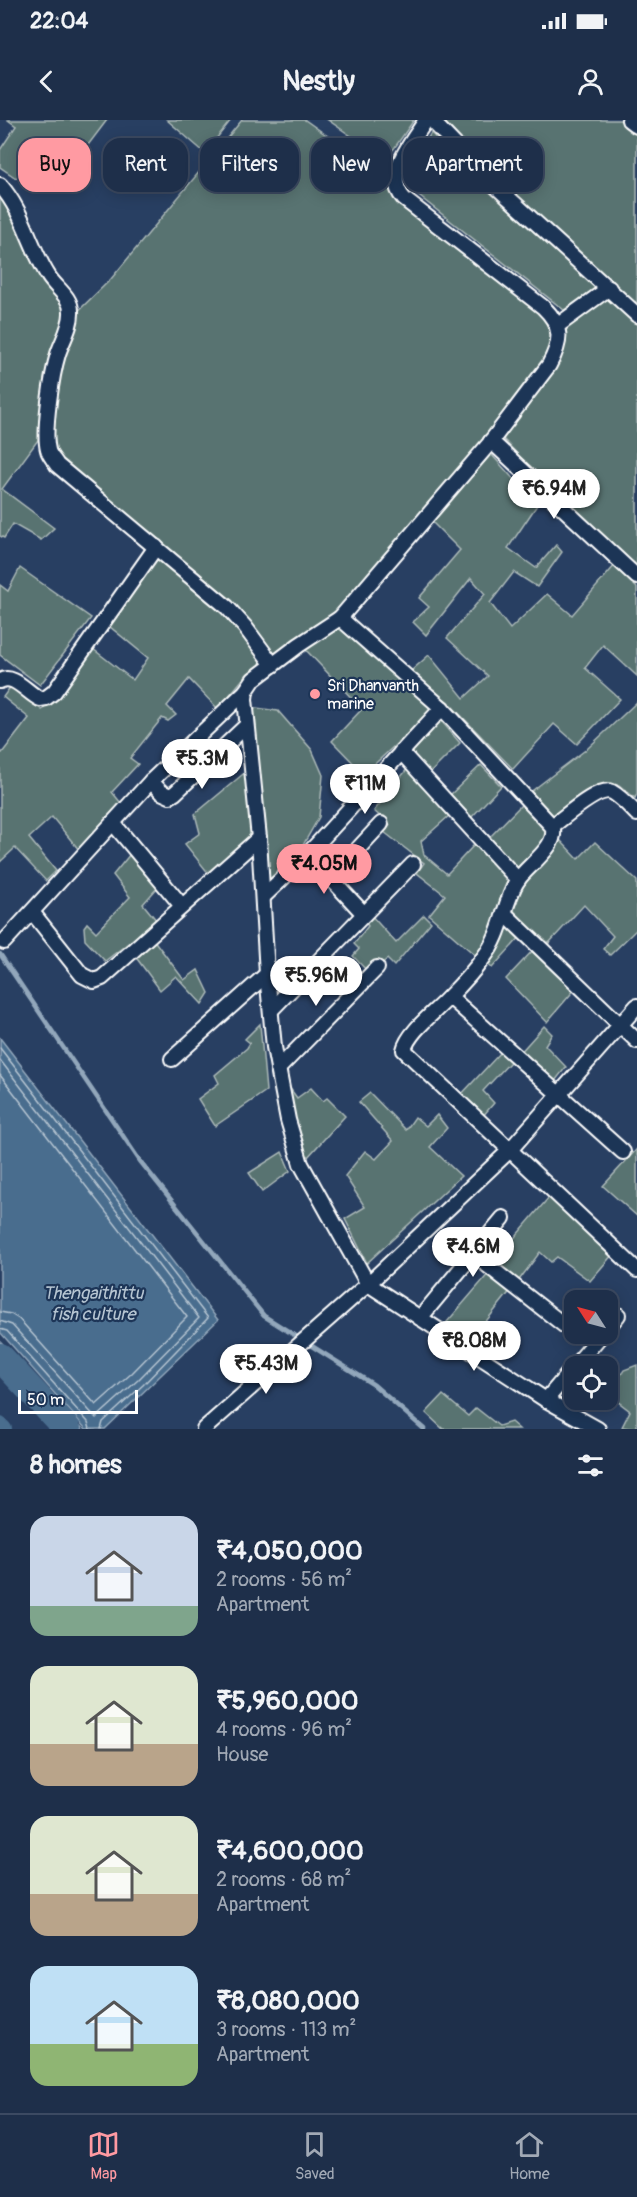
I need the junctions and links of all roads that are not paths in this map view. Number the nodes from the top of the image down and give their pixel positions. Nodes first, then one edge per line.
1 (629, 120) edge
2 (431, 122) edge
3 (637, 126) edge
4 (0, 185) edge
5 (609, 288) junction
6 (637, 315) edge
7 (557, 327) junction
8 (491, 441) junction
9 (156, 547) junction
10 (637, 577) edge
11 (340, 618) junction
12 (273, 665) junction
13 (0, 681) edge
14 (246, 690) junction
15 (442, 708) junction
16 (248, 725) junction
17 (401, 752) junction
18 (151, 781) junction
19 (637, 814) edge
20 (113, 823) junction
21 (381, 824) dead end
22 (552, 826) junction
23 (259, 838) junction
24 (308, 854) junction
25 (413, 864) dead end
26 (330, 879) junction
27 (518, 880) junction
28 (264, 896) junction
29 (182, 906) junction
30 (32, 912) junction
31 (364, 914) junction
32 (505, 914) junction
33 (4, 942) dead end
34 (377, 968) dead end
35 (267, 974) junction
36 (450, 997) junction
37 (637, 1006) edge
38 (272, 1009) junction
39 (619, 1024) junction
40 (637, 1041) edge
41 (172, 1059) dead end
42 (278, 1069) junction
43 (559, 1094) junction
44 (509, 1151) junction
45 (623, 1152) dead end
46 (503, 1218) dead end
47 (473, 1254) junction
48 (637, 1270) edge
49 (368, 1284) junction
50 (420, 1318) junction
51 (564, 1324) edge
52 (589, 1344) edge
53 (591, 1346) joint
54 (546, 1400) junction
55 (204, 1429) edge
56 (598, 1429) edge

1 - 3 street
2 - 5 street
2 - 7 street
4 - 9 street
5 - 6 street
5 - 7 street
7 - 8 street
8 - 10 street
8 - 11 street
9 - 12 street
9 - 13 street
11 - 12 street
11 - 15 street
12 - 14 street
14 - 16 street
14 - 18 street
15 - 17 street
15 - 22 street
16 - 18 street
16 - 23 street
17 - 24 street
17 - 27 street
18 - 20 street
19 - 22 street
20 - 29 street
20 - 30 street
21 - 26 street
22 - 27 street
23 - 28 street
23 - 29 street
24 - 26 street
24 - 28 street
25 - 31 street
26 - 31 street
27 - 32 street
28 - 35 street
29 - 30 street
30 - 33 street
31 - 38 street
32 - 36 street
32 - 39 street
34 - 42 street
35 - 38 street
35 - 41 street
36 - 43 street
36 - 44 street
37 - 39 street
38 - 42 street
39 - 40 street
39 - 43 street
42 - 49 street
43 - 44 street
43 - 45 street
44 - 48 street
44 - 49 street
46 - 47 street
47 - 50 street
47 - 51 street
49 - 50 street
49 - 55 street
50 - 54 street
52 - 53 street
53 - 54 street
54 - 56 street

